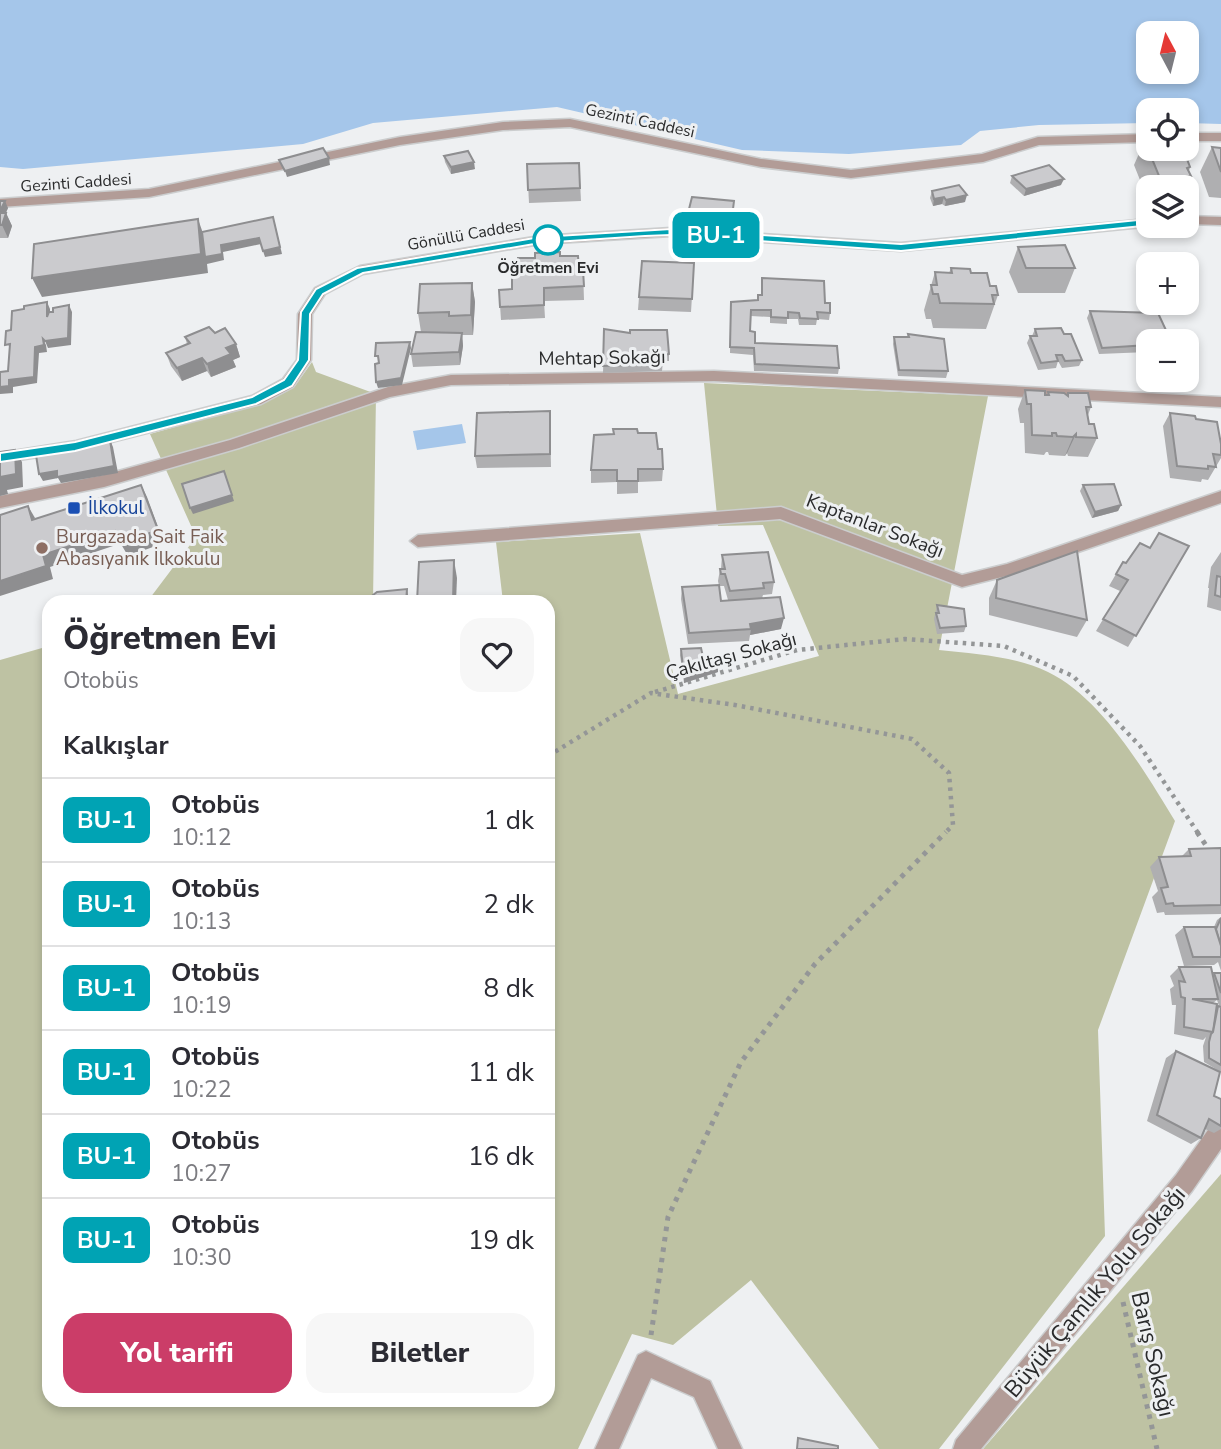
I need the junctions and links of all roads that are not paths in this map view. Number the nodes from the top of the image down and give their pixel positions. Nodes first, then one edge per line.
1 (1221, 136) edge
2 (1199, 137) edge
3 (1136, 138) edge
4 (0, 203) edge
5 (1199, 220) edge
6 (1221, 221) edge
7 (1136, 224) edge
8 (1221, 402) edge
9 (0, 458) edge
10 (1221, 497) edge
11 (0, 502) edge
12 (418, 541) dead end
13 (1221, 1131) edge
14 (607, 1449) edge
15 (730, 1449) edge
16 (965, 1449) edge

1 - 2 street
3 - 4 street, Gezinti Caddesi
5 - 6 street
7 - 9 street, Gönüllü Caddesi
8 - 11 street, Mehtap Sokağı
10 - 12 street, Kaptanlar Sokağı
13 - 16 street, Büyük Çamlık Yolu Sokağı
14 - 15 street

